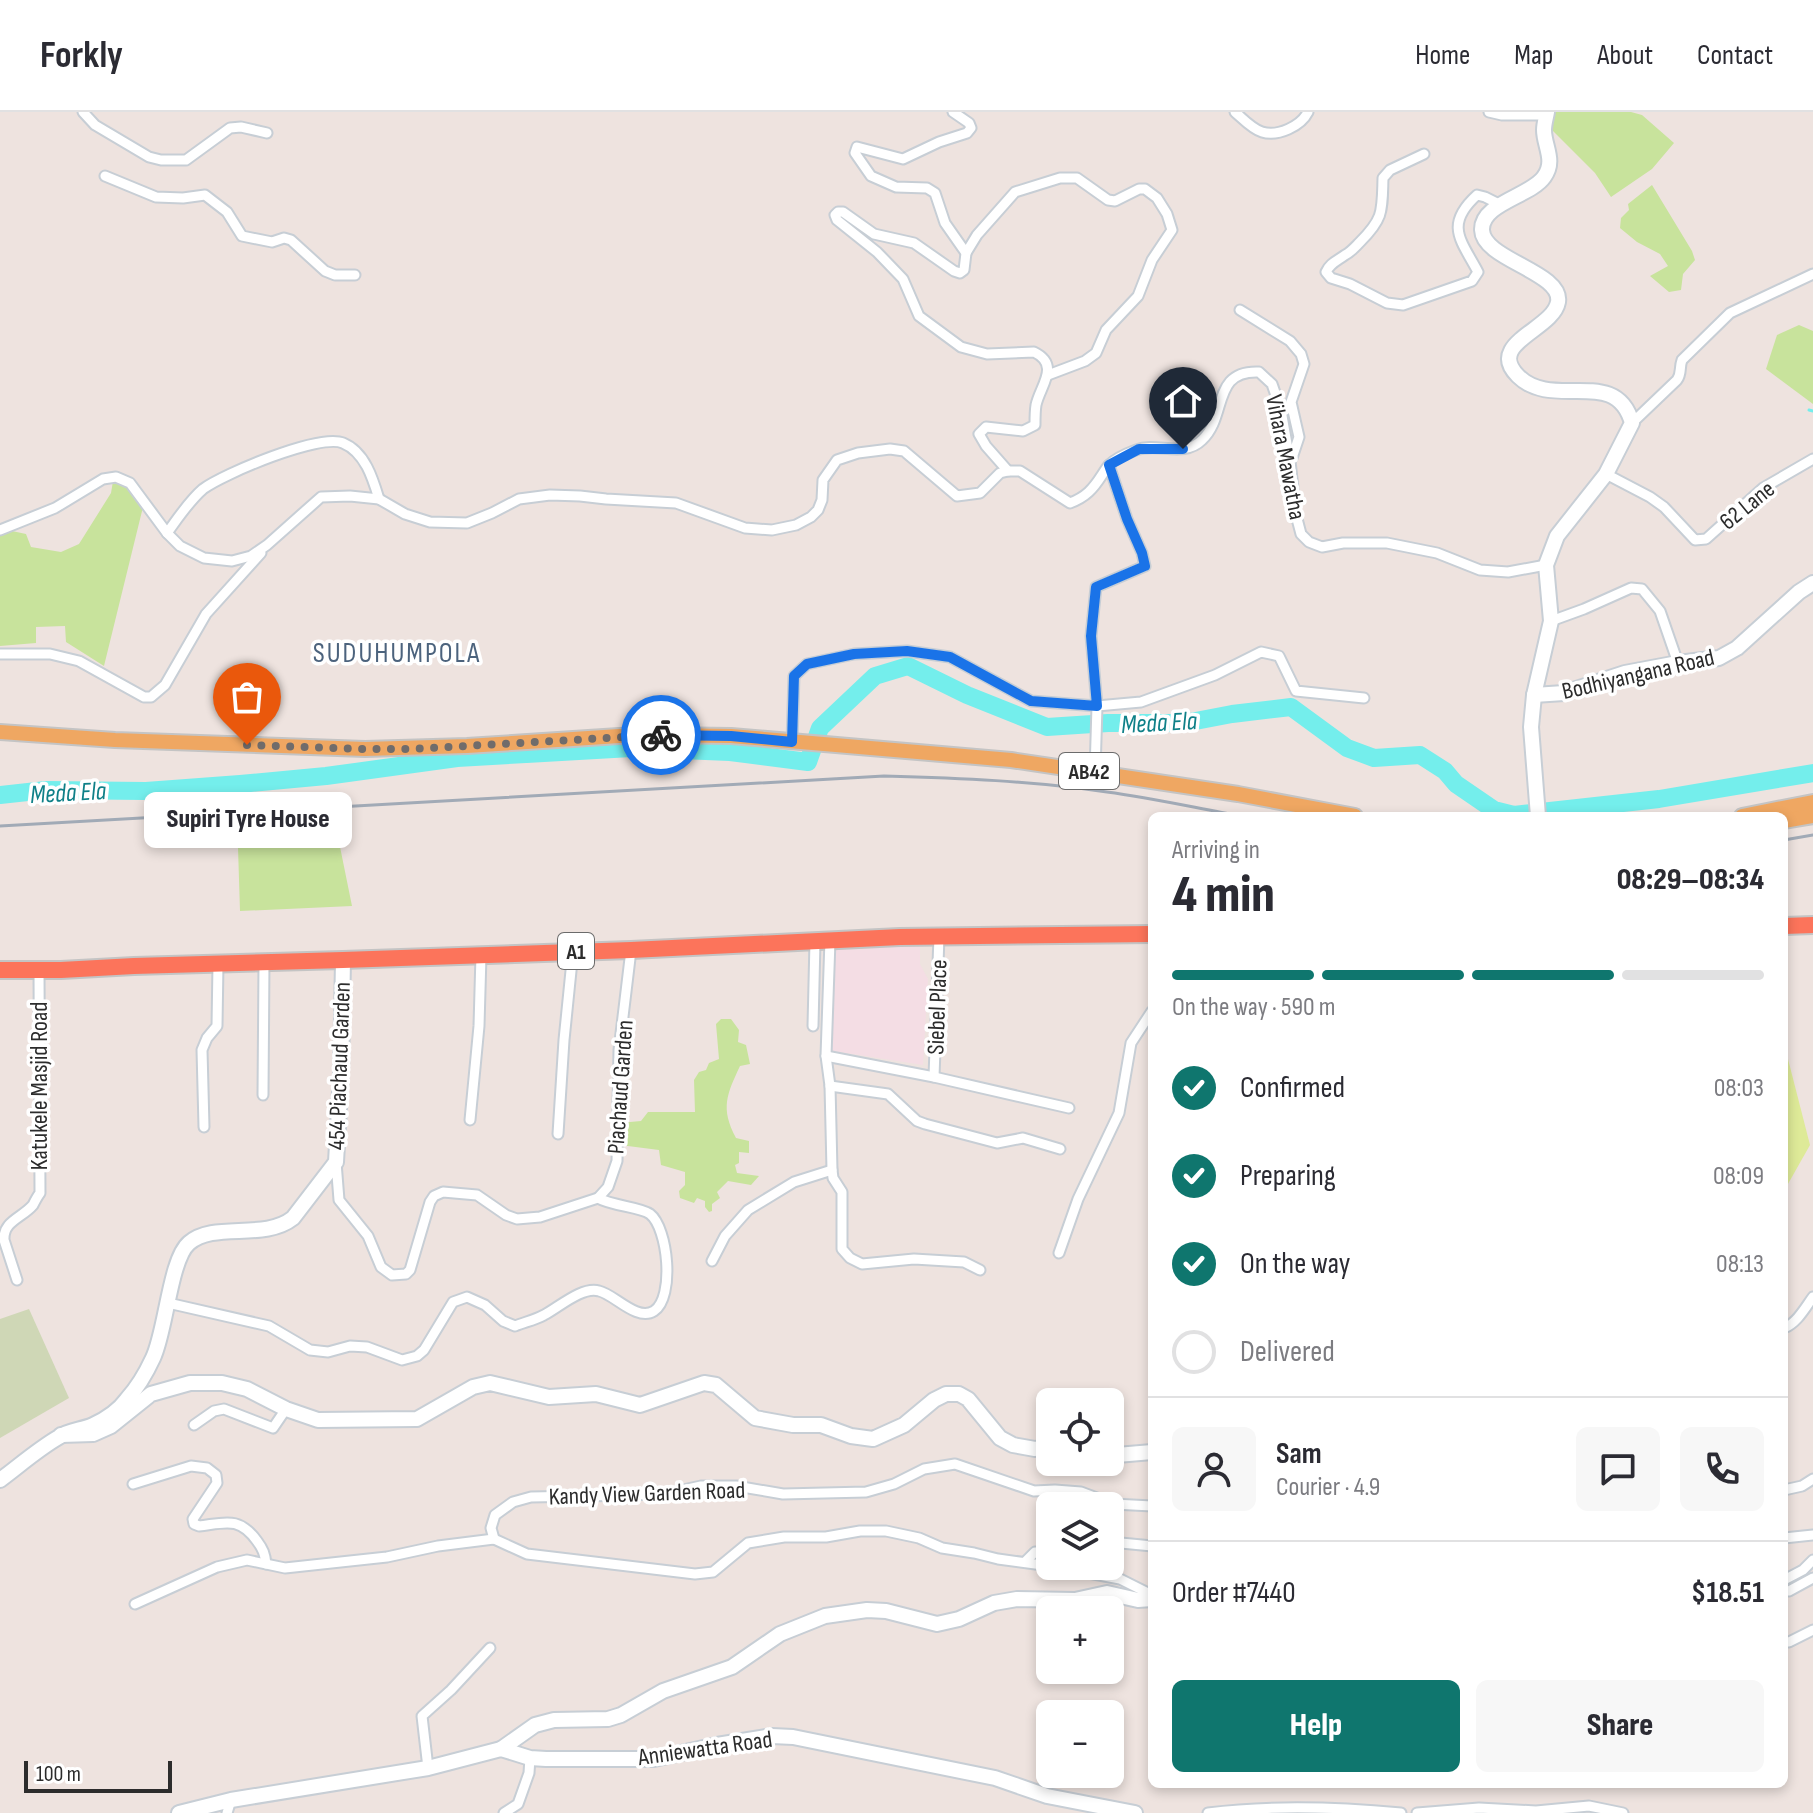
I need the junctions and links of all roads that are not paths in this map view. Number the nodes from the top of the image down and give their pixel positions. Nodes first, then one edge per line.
1 (83, 112) edge
2 (953, 112) edge
3 (1235, 112) edge
4 (1308, 112) edge
5 (1489, 112) edge
6 (1546, 114) edge
7 (267, 133) dead end
8 (1424, 154) dead end
9 (105, 176) dead end
10 (1501, 205) junction
11 (966, 253) junction
12 (1813, 274) edge
13 (355, 275) dead end
14 (1240, 310) dead end
15 (1048, 375) junction
16 (1632, 423) junction
17 (1813, 459) edge
18 (1290, 461) junction
19 (1109, 465) junction
20 (1008, 471) junction
21 (1606, 474) junction
22 (379, 499) junction
23 (0, 530) edge
24 (167, 533) junction
25 (267, 545) junction
26 (1546, 565) junction
27 (1813, 583) edge
28 (1551, 621) junction
29 (0, 654) edge
30 (1678, 663) junction
31 (1534, 695) junction
32 (1364, 698) dead end
33 (1097, 706) junction
34 (0, 732) edge
35 (796, 742) junction
36 (1095, 772) junction
37 (1813, 802) edge
38 (1334, 812) edge
39 (1538, 812) edge
40 (1762, 812) edge
41 (1813, 816) edge
42 (1788, 820) edge
43 (1813, 925) edge
44 (1788, 926) edge
45 (1148, 934) edge
46 (939, 936) junction
47 (822, 940) junction
48 (631, 950) junction
49 (573, 951) junction
50 (481, 955) junction
51 (343, 960) junction
52 (264, 962) junction
53 (218, 964) junction
54 (0, 970) edge
55 (39, 970) junction
56 (1148, 1017) edge
57 (813, 1026) dead end
58 (826, 1056) junction
59 (934, 1077) junction
60 (830, 1086) junction
61 (263, 1095) dead end
62 (1069, 1108) dead end
63 (470, 1120) dead end
64 (204, 1127) dead end
65 (558, 1134) dead end
66 (1060, 1149) dead end
67 (336, 1162) junction
68 (832, 1170) junction
69 (598, 1198) junction
70 (1059, 1253) dead end
71 (712, 1261) dead end
72 (980, 1270) dead end
73 (17, 1280) dead end
74 (1813, 1297) edge
75 (168, 1303) junction
76 (1788, 1327) edge
77 (286, 1409) junction
78 (194, 1425) dead end
79 (61, 1435) junction
80 (1036, 1449) edge
81 (1148, 1452) edge
82 (1124, 1454) edge
83 (1813, 1479) edge
84 (0, 1480) edge
85 (133, 1484) dead end
86 (1788, 1489) edge
87 (1148, 1506) edge
88 (1813, 1535) edge
89 (1788, 1538) edge
90 (494, 1539) junction
91 (1124, 1543) edge
92 (1148, 1546) edge
93 (1036, 1552) edge
94 (1813, 1560) edge
95 (1025, 1562) junction
96 (266, 1564) junction
97 (1036, 1564) edge
98 (1788, 1578) edge
99 (1813, 1578) edge
100 (1122, 1580) edge
101 (1788, 1591) edge
102 (1148, 1595) edge
103 (1148, 1598) edge
104 (135, 1604) dead end
105 (1813, 1630) edge
106 (1788, 1642) edge
107 (490, 1648) dead end
108 (501, 1749) junction
109 (530, 1758) junction
110 (428, 1768) junction
111 (229, 1807) edge
112 (521, 1808) edge
113 (203, 1809) edge
114 (179, 1813) edge
115 (504, 1813) edge
116 (1135, 1813) edge
117 (1208, 1813) edge
118 (1401, 1813) edge
119 (1417, 1813) edge
120 (1623, 1813) edge

1 - 7 street
2 - 11 street
3 - 4 street
5 - 6 street
6 - 10 street
8 - 10 street
9 - 13 street
10 - 16 street
11 - 15 street
11 - 15 street
12 - 16 street
14 - 18 street
15 - 20 street
16 - 21 street
17 - 21 street, 62 Lane
18 - 19 street, Vihara Mawatha
18 - 26 street, Vihara Mawatha
19 - 20 street, Vihara Mawatha
19 - 33 street
20 - 22 street
21 - 26 street
22 - 24 street
22 - 25 street
23 - 24 street
24 - 25 street
25 - 29 street
26 - 28 street
27 - 30 street, Bodhiyangana Road
28 - 30 street
28 - 31 street
30 - 31 street, Bodhiyangana Road
31 - 39 street
32 - 33 street
33 - 35 street
33 - 36 street
34 - 35 main road, AB42
35 - 36 main road, AB42
36 - 38 main road, AB42
37 - 40 main road
41 - 42 main road
43 - 44 highway
45 - 46 highway, A1
46 - 47 highway, A1
46 - 59 street, Siebel Place
47 - 48 highway, A1
47 - 57 street
47 - 58 street
48 - 49 highway, A1
48 - 69 street, Piachaud Garden
49 - 50 highway, A1
49 - 65 street
50 - 51 highway, A1
50 - 63 street
51 - 52 highway, A1
51 - 67 street, 454 Piachaud Garden
52 - 53 highway, A1
52 - 61 street
53 - 55 highway, A1
53 - 64 street
54 - 55 highway, A1
55 - 73 street, Katukele Masjid Road
56 - 70 street
58 - 59 street, Siebel Place
58 - 60 street
59 - 62 street, Siebel Place
60 - 66 street
60 - 68 street
67 - 69 street
67 - 75 street, 454 Piachaud Garden
68 - 71 street
68 - 72 street
69 - 75 street
74 - 76 street
75 - 79 street, 454 Piachaud Garden
77 - 78 street
77 - 79 street
77 - 80 street
79 - 84 street
81 - 82 street
83 - 86 street
85 - 96 street
87 - 90 street, Kandy View Garden Road
88 - 89 street
90 - 95 street
90 - 96 street
91 - 92 street
93 - 95 street
94 - 98 street
95 - 97 street
96 - 104 street
99 - 101 street
100 - 102 street
103 - 108 street
105 - 106 street
107 - 110 street
108 - 109 street, Anniewatta Road
108 - 110 street
109 - 112 street
109 - 116 street, Anniewatta Road
110 - 111 street
111 - 113 street
112 - 115 street
113 - 114 street
117 - 118 street
119 - 120 street

